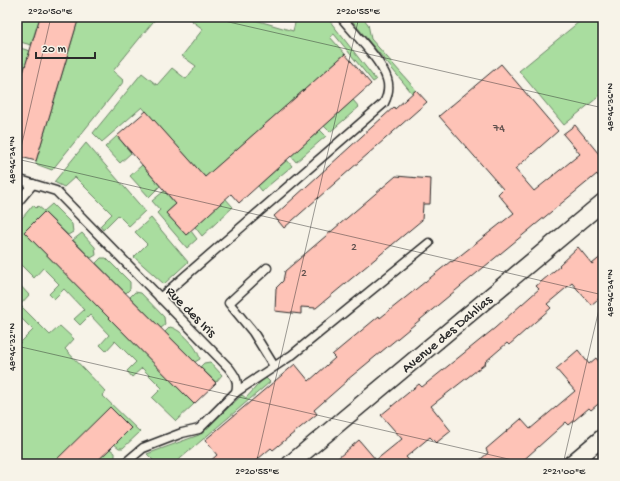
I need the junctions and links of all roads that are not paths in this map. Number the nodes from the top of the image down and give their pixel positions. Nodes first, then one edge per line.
1 (341, 17) edge
2 (17, 179) edge
3 (33, 184) junction
4 (603, 202) edge
5 (17, 203) edge
6 (429, 243) dead end
7 (267, 268) dead end
8 (160, 298) junction
9 (274, 366) junction
10 (236, 392) junction
11 (603, 437) edge
12 (124, 464) edge
13 (290, 464) edge
14 (572, 464) edge

1 - 8 lane
2 - 3 lane, Rue des Iris
3 - 5 lane
3 - 8 lane, Rue des Iris
4 - 13 street, Avenue des Dahlias
6 - 9 lane
7 - 9 lane
8 - 10 lane, Rue des Iris
9 - 10 lane
10 - 12 lane
11 - 14 street

